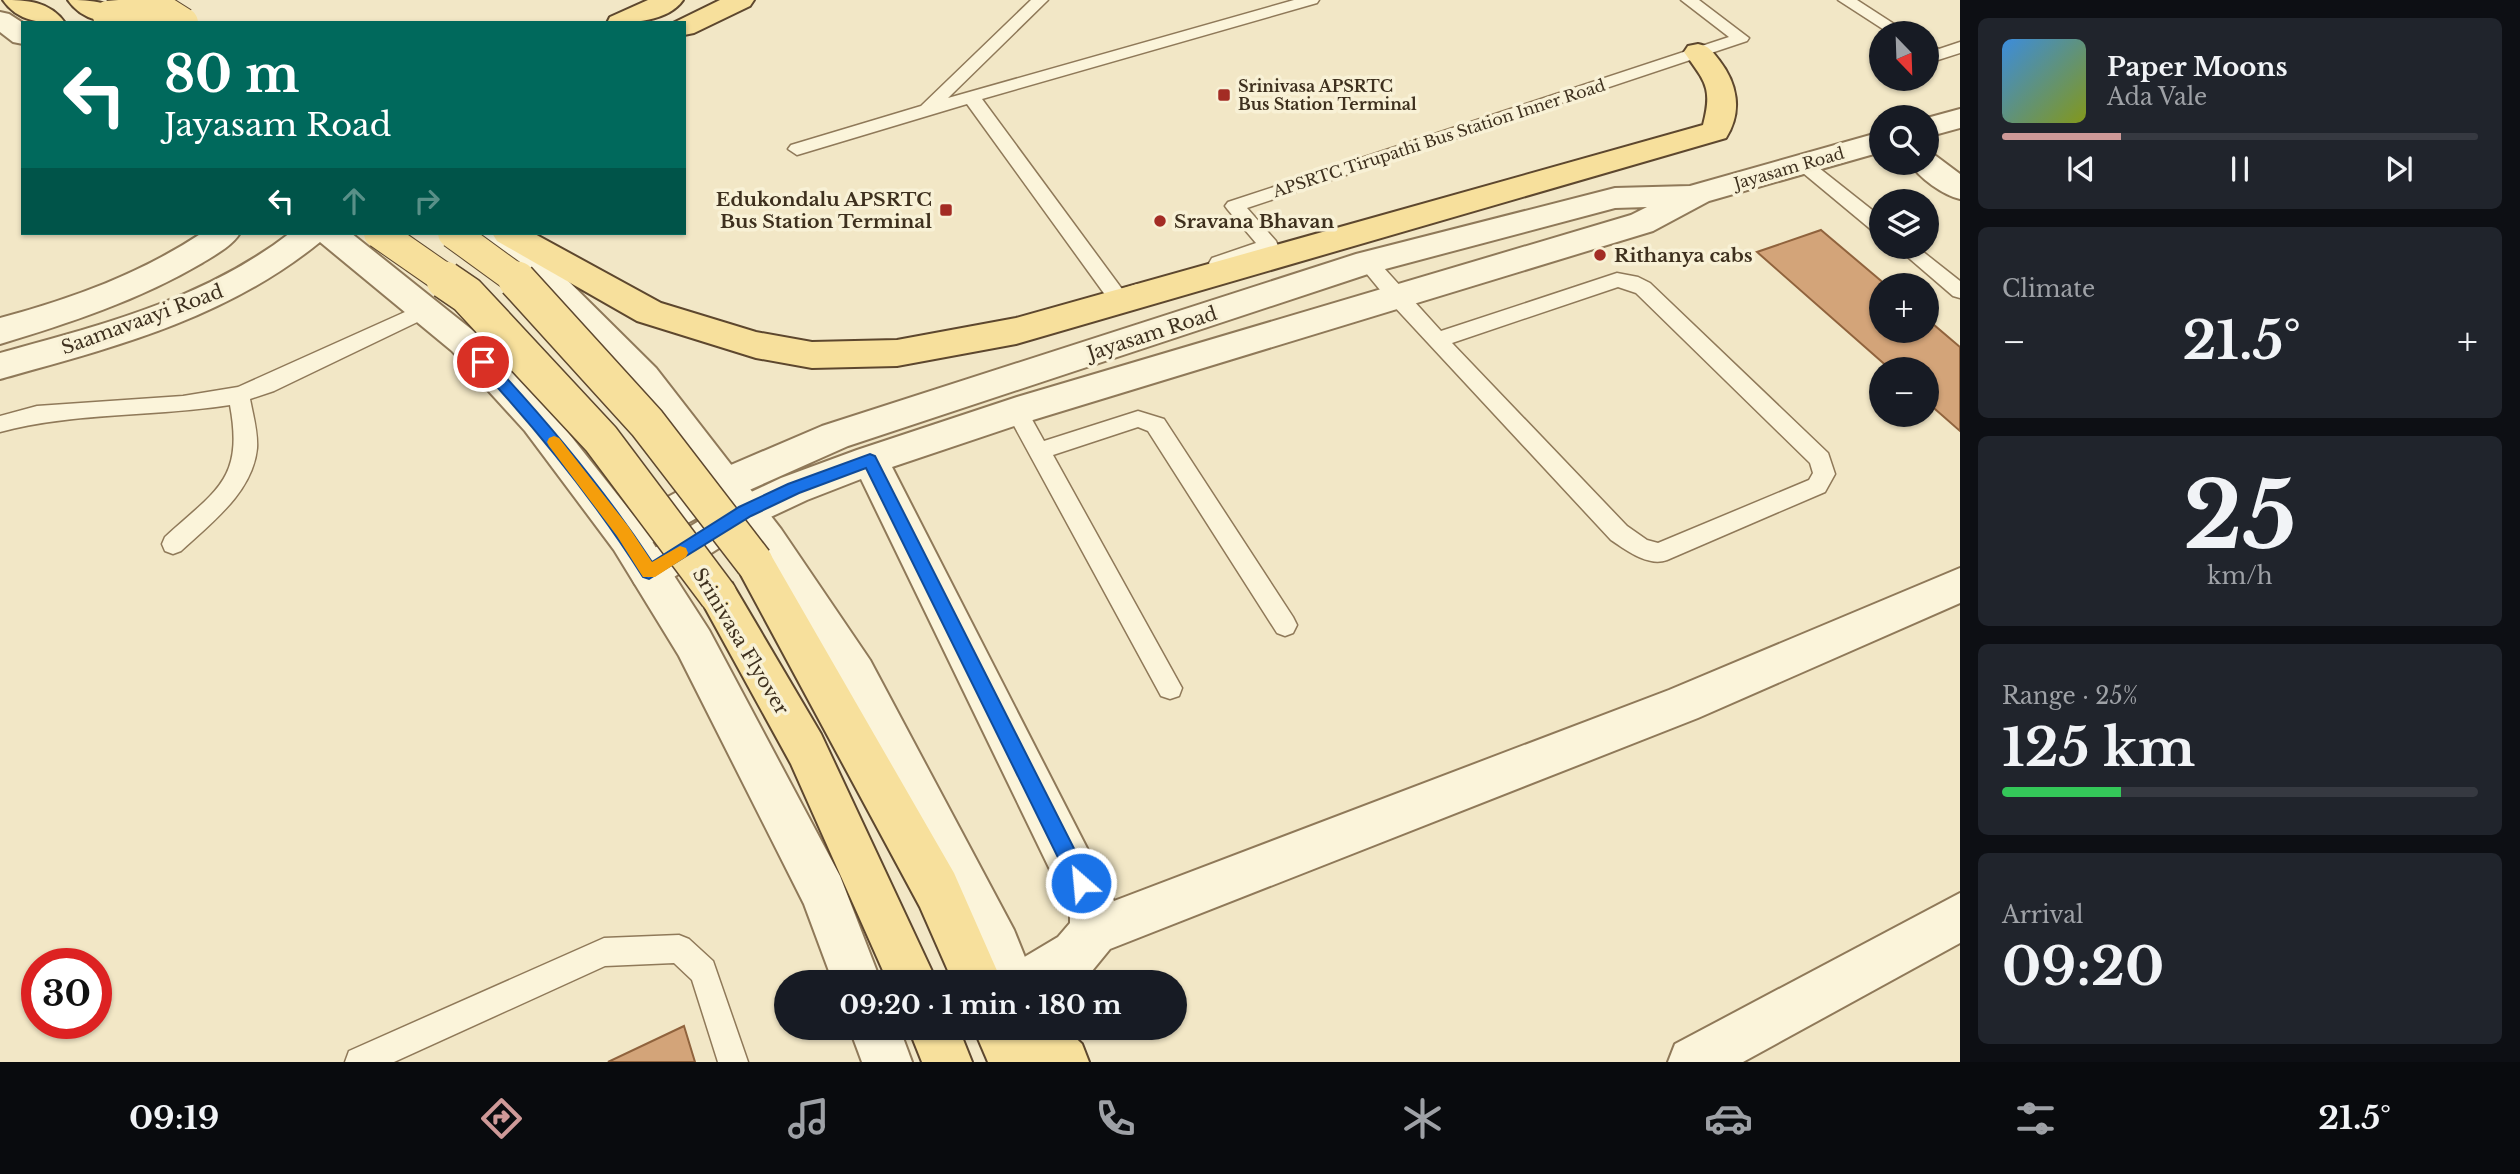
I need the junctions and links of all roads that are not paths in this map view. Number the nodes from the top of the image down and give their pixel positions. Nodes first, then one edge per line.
1 (16, 0) edge
2 (81, 0) edge
3 (670, 0) edge
4 (741, 0) edge
5 (1040, 0) edge
6 (1311, 0) edge
7 (1689, 0) edge
8 (1846, 0) edge
9 (114, 13) edge
10 (0, 20) edge
11 (49, 21) edge
12 (148, 21) edge
13 (180, 21) edge
14 (625, 21) edge
15 (1880, 21) edge
16 (686, 26) edge
17 (21, 35) edge
18 (1960, 47) edge
19 (1698, 52) junction
20 (1939, 55) edge
21 (971, 97) junction
22 (925, 111) junction
23 (1960, 118) edge
24 (1939, 124) edge
25 (1869, 145) edge
26 (797, 149) dead end
27 (1803, 164) junction
28 (1939, 173) edge
29 (1960, 188) edge
30 (1698, 194) junction
31 (1869, 217) edge
32 (220, 235) edge
33 (309, 235) edge
34 (332, 235) edge
35 (382, 235) edge
36 (456, 235) edge
37 (497, 235) edge
38 (512, 235) edge
39 (1920, 259) edge
40 (1367, 262) junction
41 (1960, 291) edge
42 (1397, 297) junction
43 (425, 310) junction
44 (0, 331) edge
45 (1438, 340) junction
46 (0, 366) edge
47 (239, 395) junction
48 (1017, 411) junction
49 (0, 424) edge
50 (1039, 450) junction
51 (870, 460) junction
52 (735, 498) junction
53 (628, 538) junction
54 (173, 544) dead end
55 (649, 572) junction
56 (1960, 585) edge
57 (1285, 625) dead end
58 (1170, 688) dead end
59 (1960, 917) edge
60 (1094, 932) junction
61 (852, 970) edge
62 (907, 970) edge
63 (973, 970) edge
64 (1006, 970) edge
65 (1048, 970) edge
66 (879, 1040) edge
67 (938, 1040) edge
68 (360, 1062) edge
69 (733, 1062) edge
70 (887, 1062) edge
71 (947, 1062) edge
72 (1693, 1062) edge

1 - 11 main road
2 - 9 main road
3 - 14 main road
4 - 16 main road
5 - 22 lane
6 - 21 lane
7 - 19 lane, APSRTC Tirupathi Bus Station Inner Road
8 - 15 lane
9 - 12 street
9 - 13 main road, bridge
10 - 17 street
18 - 20 lane
19 - 21 lane, APSRTC Tirupathi Bus Station Inner Road
19 - 38 main road
21 - 22 lane
22 - 26 lane
23 - 24 street
25 - 27 street, Jayasam Road
27 - 30 street, Jayasam Road
27 - 31 lane
28 - 29 street
30 - 40 street, Jayasam Road
30 - 42 street, Jayasam Road
32 - 44 street, Saamavaayi Road
33 - 46 street, Saamavaayi Road
34 - 43 street
35 - 62 main road, Srinivasa Flyover, bridge
36 - 63 main road, bridge
37 - 52 street
39 - 41 lane
40 - 42 lane
40 - 52 street, Jayasam Road
42 - 45 lane
42 - 48 street, Jayasam Road
43 - 47 lane
43 - 53 street
45 - 45 lane
47 - 49 lane
47 - 54 lane
48 - 50 lane
48 - 51 street, Jayasam Road
50 - 57 lane
50 - 58 lane
51 - 52 street, Jayasam Road
51 - 60 street
52 - 53 street, Jayasam Road
52 - 55 street, Jayasam Road
52 - 64 street
53 - 55 street
55 - 61 street
56 - 60 street
59 - 72 street
60 - 65 street
66 - 70 street
67 - 71 main road
68 - 69 lane

